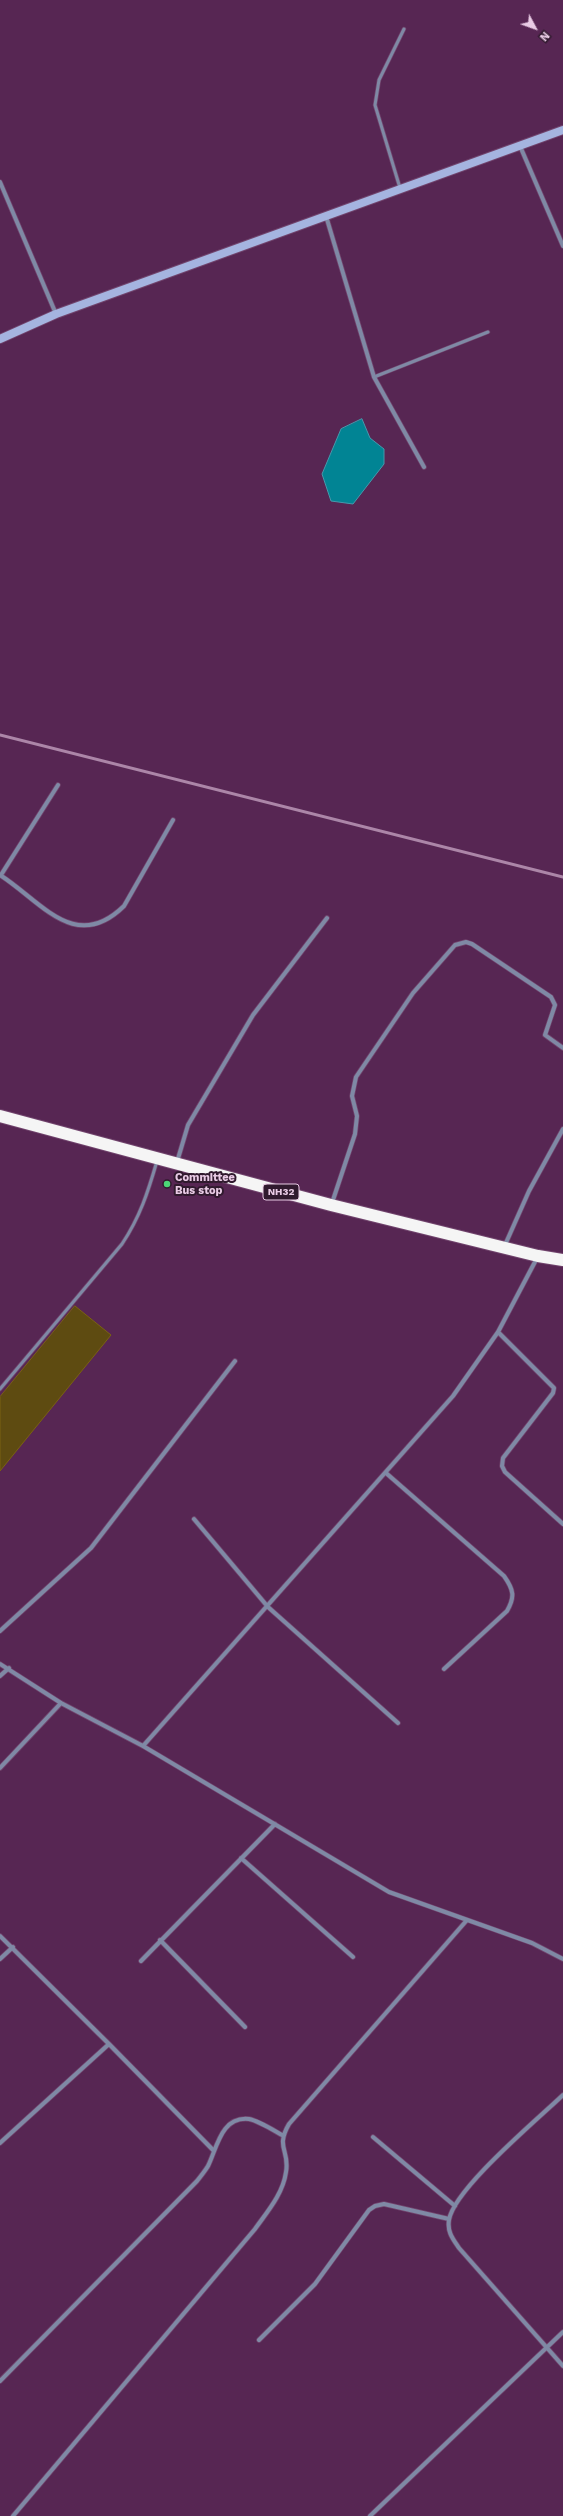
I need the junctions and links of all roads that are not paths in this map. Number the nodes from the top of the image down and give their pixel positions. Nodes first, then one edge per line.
1 (404, 29) dead end
2 (563, 130) edge
3 (520, 146) junction
4 (0, 182) edge
5 (400, 188) junction
6 (326, 216) junction
7 (563, 246) edge
8 (56, 314) junction
9 (488, 332) dead end
10 (0, 339) edge
11 (374, 377) junction
12 (424, 467) dead end
13 (58, 785) dead end
14 (172, 820) dead end
15 (0, 875) edge
16 (327, 918) dead end
17 (563, 1048) edge
18 (0, 1116) edge
19 (563, 1129) edge
20 (157, 1160) junction
21 (177, 1165) junction
22 (331, 1205) junction
23 (504, 1248) junction
24 (538, 1256) junction
25 (563, 1260) edge
26 (498, 1332) junction
27 (235, 1361) dead end
28 (0, 1389) edge
29 (386, 1473) junction
30 (194, 1520) dead end
31 (563, 1524) edge
32 (268, 1606) junction
33 (0, 1631) edge
34 (0, 1664) edge
35 (9, 1668) junction
36 (444, 1669) dead end
37 (0, 1676) edge
38 (62, 1703) junction
39 (398, 1723) dead end
40 (143, 1746) junction
41 (0, 1768) edge
42 (275, 1824) junction
43 (241, 1858) junction
44 (467, 1920) junction
45 (0, 1936) edge
46 (160, 1940) junction
47 (13, 1948) junction
48 (353, 1956) dead end
49 (0, 1959) edge
50 (563, 1959) edge
51 (141, 1961) dead end
52 (245, 2027) dead end
53 (109, 2044) junction
54 (563, 2094) edge
55 (282, 2135) junction
56 (373, 2137) dead end
57 (0, 2143) edge
58 (214, 2151) junction
59 (455, 2206) junction
60 (449, 2219) junction
61 (563, 2332) edge
62 (259, 2340) dead end
63 (546, 2347) junction
64 (563, 2366) edge
65 (0, 2381) edge
66 (13, 2516) edge
67 (370, 2516) edge

1 - 5 lane
2 - 3 main road
3 - 5 main road
3 - 7 street
4 - 8 street
5 - 6 main road
6 - 8 main road
6 - 11 street
8 - 10 main road
9 - 11 lane
11 - 12 street
13 - 15 street
14 - 15 street
16 - 21 street
17 - 22 street
18 - 20 highway, NH32
19 - 23 street
20 - 21 highway, NH32
20 - 28 lane
21 - 22 highway, NH32
22 - 23 highway, NH32
23 - 24 highway, NH32
24 - 25 highway, NH32
24 - 26 street
26 - 29 street
26 - 31 street
27 - 33 street
29 - 32 street
29 - 36 street
30 - 32 street
32 - 39 street
32 - 40 street
34 - 35 street
35 - 37 street
35 - 38 street
38 - 40 street
38 - 41 street
40 - 42 street
42 - 43 street
42 - 44 street
43 - 46 street
43 - 48 street
44 - 50 street
44 - 55 street
45 - 47 street
46 - 51 street
46 - 52 street
47 - 49 street
47 - 53 street
53 - 57 street
53 - 58 street
54 - 59 street
55 - 58 street
55 - 66 street
56 - 59 street
58 - 65 street
59 - 60 street
60 - 62 street
60 - 63 street
61 - 63 street
63 - 64 street
63 - 67 street

